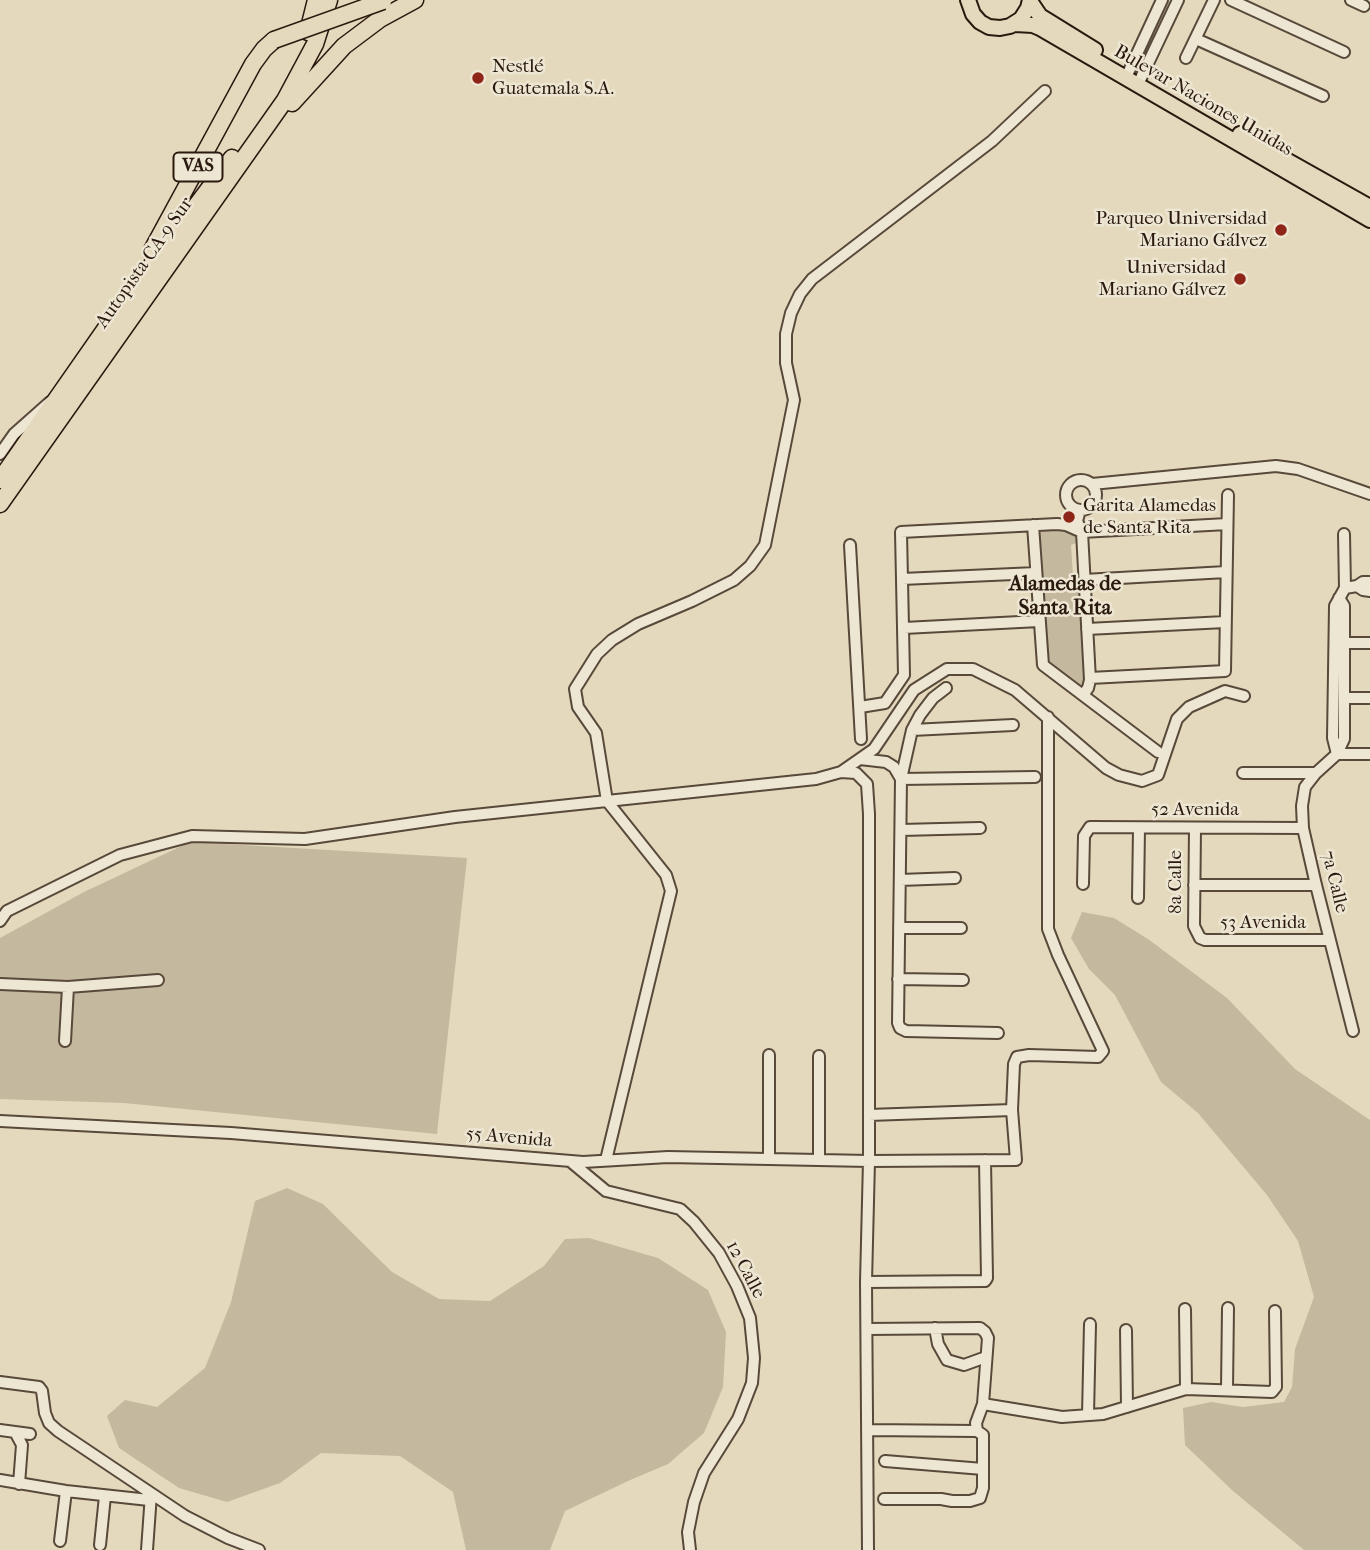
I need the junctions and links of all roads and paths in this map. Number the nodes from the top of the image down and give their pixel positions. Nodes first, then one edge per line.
1 (316, 0) edge
2 (329, 0) edge
3 (415, 0) edge
4 (968, 0) edge
5 (1030, 0) edge
6 (1162, 0) edge
7 (1178, 0) edge
8 (1214, 0) edge
9 (1231, 0) edge
10 (1351, 0) edge
11 (385, 1) edge
12 (1364, 6) dead end
13 (1015, 24) junction
14 (1196, 39) junction
15 (1344, 52) dead end
16 (1186, 58) dead end
17 (1135, 74) junction
18 (1045, 91) dead end
19 (1323, 96) dead end
20 (271, 120) junction
21 (1370, 207) edge
22 (1370, 220) edge
23 (127, 298) junction
24 (61, 394) junction
25 (0, 454) edge
26 (0, 480) edge
27 (1094, 489) junction
28 (1370, 494) edge
29 (1227, 495) dead end
30 (1068, 503) junction
31 (0, 504) edge
32 (1080, 510) junction
33 (1062, 524) junction
34 (1227, 524) junction
35 (1033, 526) junction
36 (1082, 532) junction
37 (1344, 534) dead end
38 (850, 545) dead end
39 (1226, 572) junction
40 (1036, 573) junction
41 (902, 579) junction
42 (1084, 580) junction
43 (1370, 582) edge
44 (1347, 591) junction
45 (1370, 591) edge
46 (1039, 621) junction
47 (1225, 622) junction
48 (904, 628) junction
49 (1087, 629) junction
50 (1345, 643) junction
51 (1370, 643) edge
52 (1090, 678) junction
53 (946, 688) dead end
54 (1083, 695) junction
55 (1244, 696) dead end
56 (1345, 698) junction
57 (1370, 698) edge
58 (860, 707) junction
59 (1048, 717) junction
60 (1013, 725) dead end
61 (912, 730) junction
62 (862, 739) dead end
63 (1158, 752) dead end
64 (1337, 754) junction
65 (1370, 754) edge
66 (860, 759) junction
67 (841, 772) junction
68 (1243, 773) dead end
69 (1316, 773) junction
70 (1035, 777) dead end
71 (901, 779) junction
72 (607, 800) junction
73 (980, 828) dead end
74 (1139, 828) junction
75 (1195, 828) junction
76 (1303, 828) junction
77 (901, 830) junction
78 (955, 878) dead end
79 (900, 880) junction
80 (1083, 884) dead end
81 (1194, 885) junction
82 (1316, 885) junction
83 (1138, 898) dead end
84 (0, 921) edge
85 (899, 928) junction
86 (961, 928) dead end
87 (1197, 936) joint
88 (1330, 940) junction
89 (158, 979) dead end
90 (898, 979) junction
91 (963, 980) dead end
92 (0, 984) edge
93 (68, 987) junction
94 (1353, 1031) dead end
95 (998, 1033) dead end
96 (65, 1041) dead end
97 (769, 1055) dead end
98 (818, 1056) dead end
99 (1012, 1110) junction
100 (869, 1115) junction
101 (0, 1121) edge
102 (769, 1159) junction
103 (819, 1159) junction
104 (606, 1160) junction
105 (985, 1160) junction
106 (570, 1161) junction
107 (869, 1161) junction
108 (866, 1282) junction
109 (1228, 1308) dead end
110 (1185, 1309) dead end
111 (1275, 1311) dead end
112 (1090, 1324) dead end
113 (934, 1328) junction
114 (867, 1329) junction
115 (1126, 1329) dead end
116 (986, 1357) junction
117 (0, 1382) edge
118 (1186, 1389) junction
119 (1227, 1389) junction
120 (983, 1404) junction
121 (1127, 1407) junction
122 (1088, 1415) junction
123 (0, 1430) edge
124 (867, 1430) junction
125 (977, 1431) junction
126 (15, 1432) junction
127 (30, 1434) dead end
128 (885, 1461) dead end
129 (983, 1469) junction
130 (0, 1480) edge
131 (19, 1484) junction
132 (66, 1491) junction
133 (105, 1496) junction
134 (150, 1496) junction
135 (884, 1499) dead end
136 (60, 1541) dead end
137 (100, 1545) dead end
138 (147, 1550) edge
139 (259, 1550) edge
140 (690, 1550) edge
141 (868, 1550) edge

1 - 23 highway, Autopista CA-9 Sur
2 - 20 highway, Autopista CA-9 Sur
3 - 20 highway
4 - 13 main road, Bulevar Naciones Unidas
5 - 13 main road
5 - 17 main road, Bulevar Naciones Unidas
6 - 17 street
7 - 17 street
8 - 14 street
9 - 15 street
10 - 12 street
11 - 23 highway, VAS, bridge
13 - 22 main road, Bulevar Naciones Unidas
14 - 16 street
14 - 19 street
17 - 21 main road, Bulevar Naciones Unidas
18 - 72 street
20 - 31 highway, Autopista CA-9 Sur
23 - 24 highway, Autopista CA-9 Sur
24 - 25 street
24 - 26 highway, Autopista CA-9 Sur
27 - 28 street
27 - 30 street
27 - 32 street
29 - 34 street
30 - 32 street
30 - 33 street
32 - 36 street
33 - 35 street
33 - 36 street
34 - 36 street
34 - 39 street
35 - 40 street
35 - 41 street
36 - 42 street
37 - 44 street
38 - 58 street
39 - 42 street
39 - 47 street
40 - 41 street
40 - 46 street
41 - 48 street
42 - 49 street
43 - 44 street
44 - 45 street
44 - 50 street
44 - 64 street
46 - 48 street
46 - 54 street
47 - 49 street
47 - 52 street
48 - 58 street
49 - 52 street
50 - 51 street
50 - 56 street
52 - 54 street
53 - 61 street
54 - 63 street
55 - 59 street
56 - 57 street
56 - 64 street
58 - 62 street
59 - 66 street
59 - 99 street
60 - 61 street
61 - 71 street
64 - 65 street
64 - 69 street, 7a Calle
66 - 67 street
66 - 71 street
67 - 72 street
67 - 100 street
68 - 69 street
69 - 76 street, 7a Calle
70 - 71 street
71 - 77 street
72 - 84 street
72 - 104 street
73 - 77 street
74 - 75 street, 52 Avenida
74 - 80 street, 52 Avenida
74 - 83 street
75 - 76 street, 52 Avenida
75 - 81 street, 8a Calle
76 - 82 street, 7a Calle
77 - 79 street
78 - 79 street
79 - 85 street
81 - 82 street
81 - 87 street, 8a Calle
82 - 88 street, 7a Calle
85 - 86 street
85 - 90 street
87 - 88 street, 53 Avenida
88 - 94 street, 7a Calle
89 - 93 street
90 - 91 street
90 - 95 street
92 - 93 street
93 - 96 street
97 - 102 street
98 - 103 street
99 - 100 street
99 - 105 street, 55 Avenida
100 - 107 street
101 - 106 street, 55 Avenida
102 - 103 street, 55 Avenida
102 - 104 street, 55 Avenida
103 - 107 street, 55 Avenida
104 - 106 street, 55 Avenida
105 - 107 street, 55 Avenida
105 - 108 street
106 - 140 street, 12 Calle
107 - 108 street
108 - 114 street
109 - 119 street
110 - 118 street
111 - 119 street
112 - 122 street
113 - 114 street
113 - 116 street
113 - 116 street
114 - 124 street
115 - 121 street
116 - 120 street
117 - 134 street
118 - 119 street
118 - 121 street
120 - 122 street
120 - 125 street
121 - 122 street
123 - 126 street
124 - 125 street
124 - 141 street
125 - 129 street
126 - 127 street
126 - 131 street
128 - 129 street
129 - 135 street
130 - 131 street
131 - 132 street
132 - 133 street
132 - 136 street
133 - 134 street
133 - 137 street
134 - 138 street
134 - 139 street

